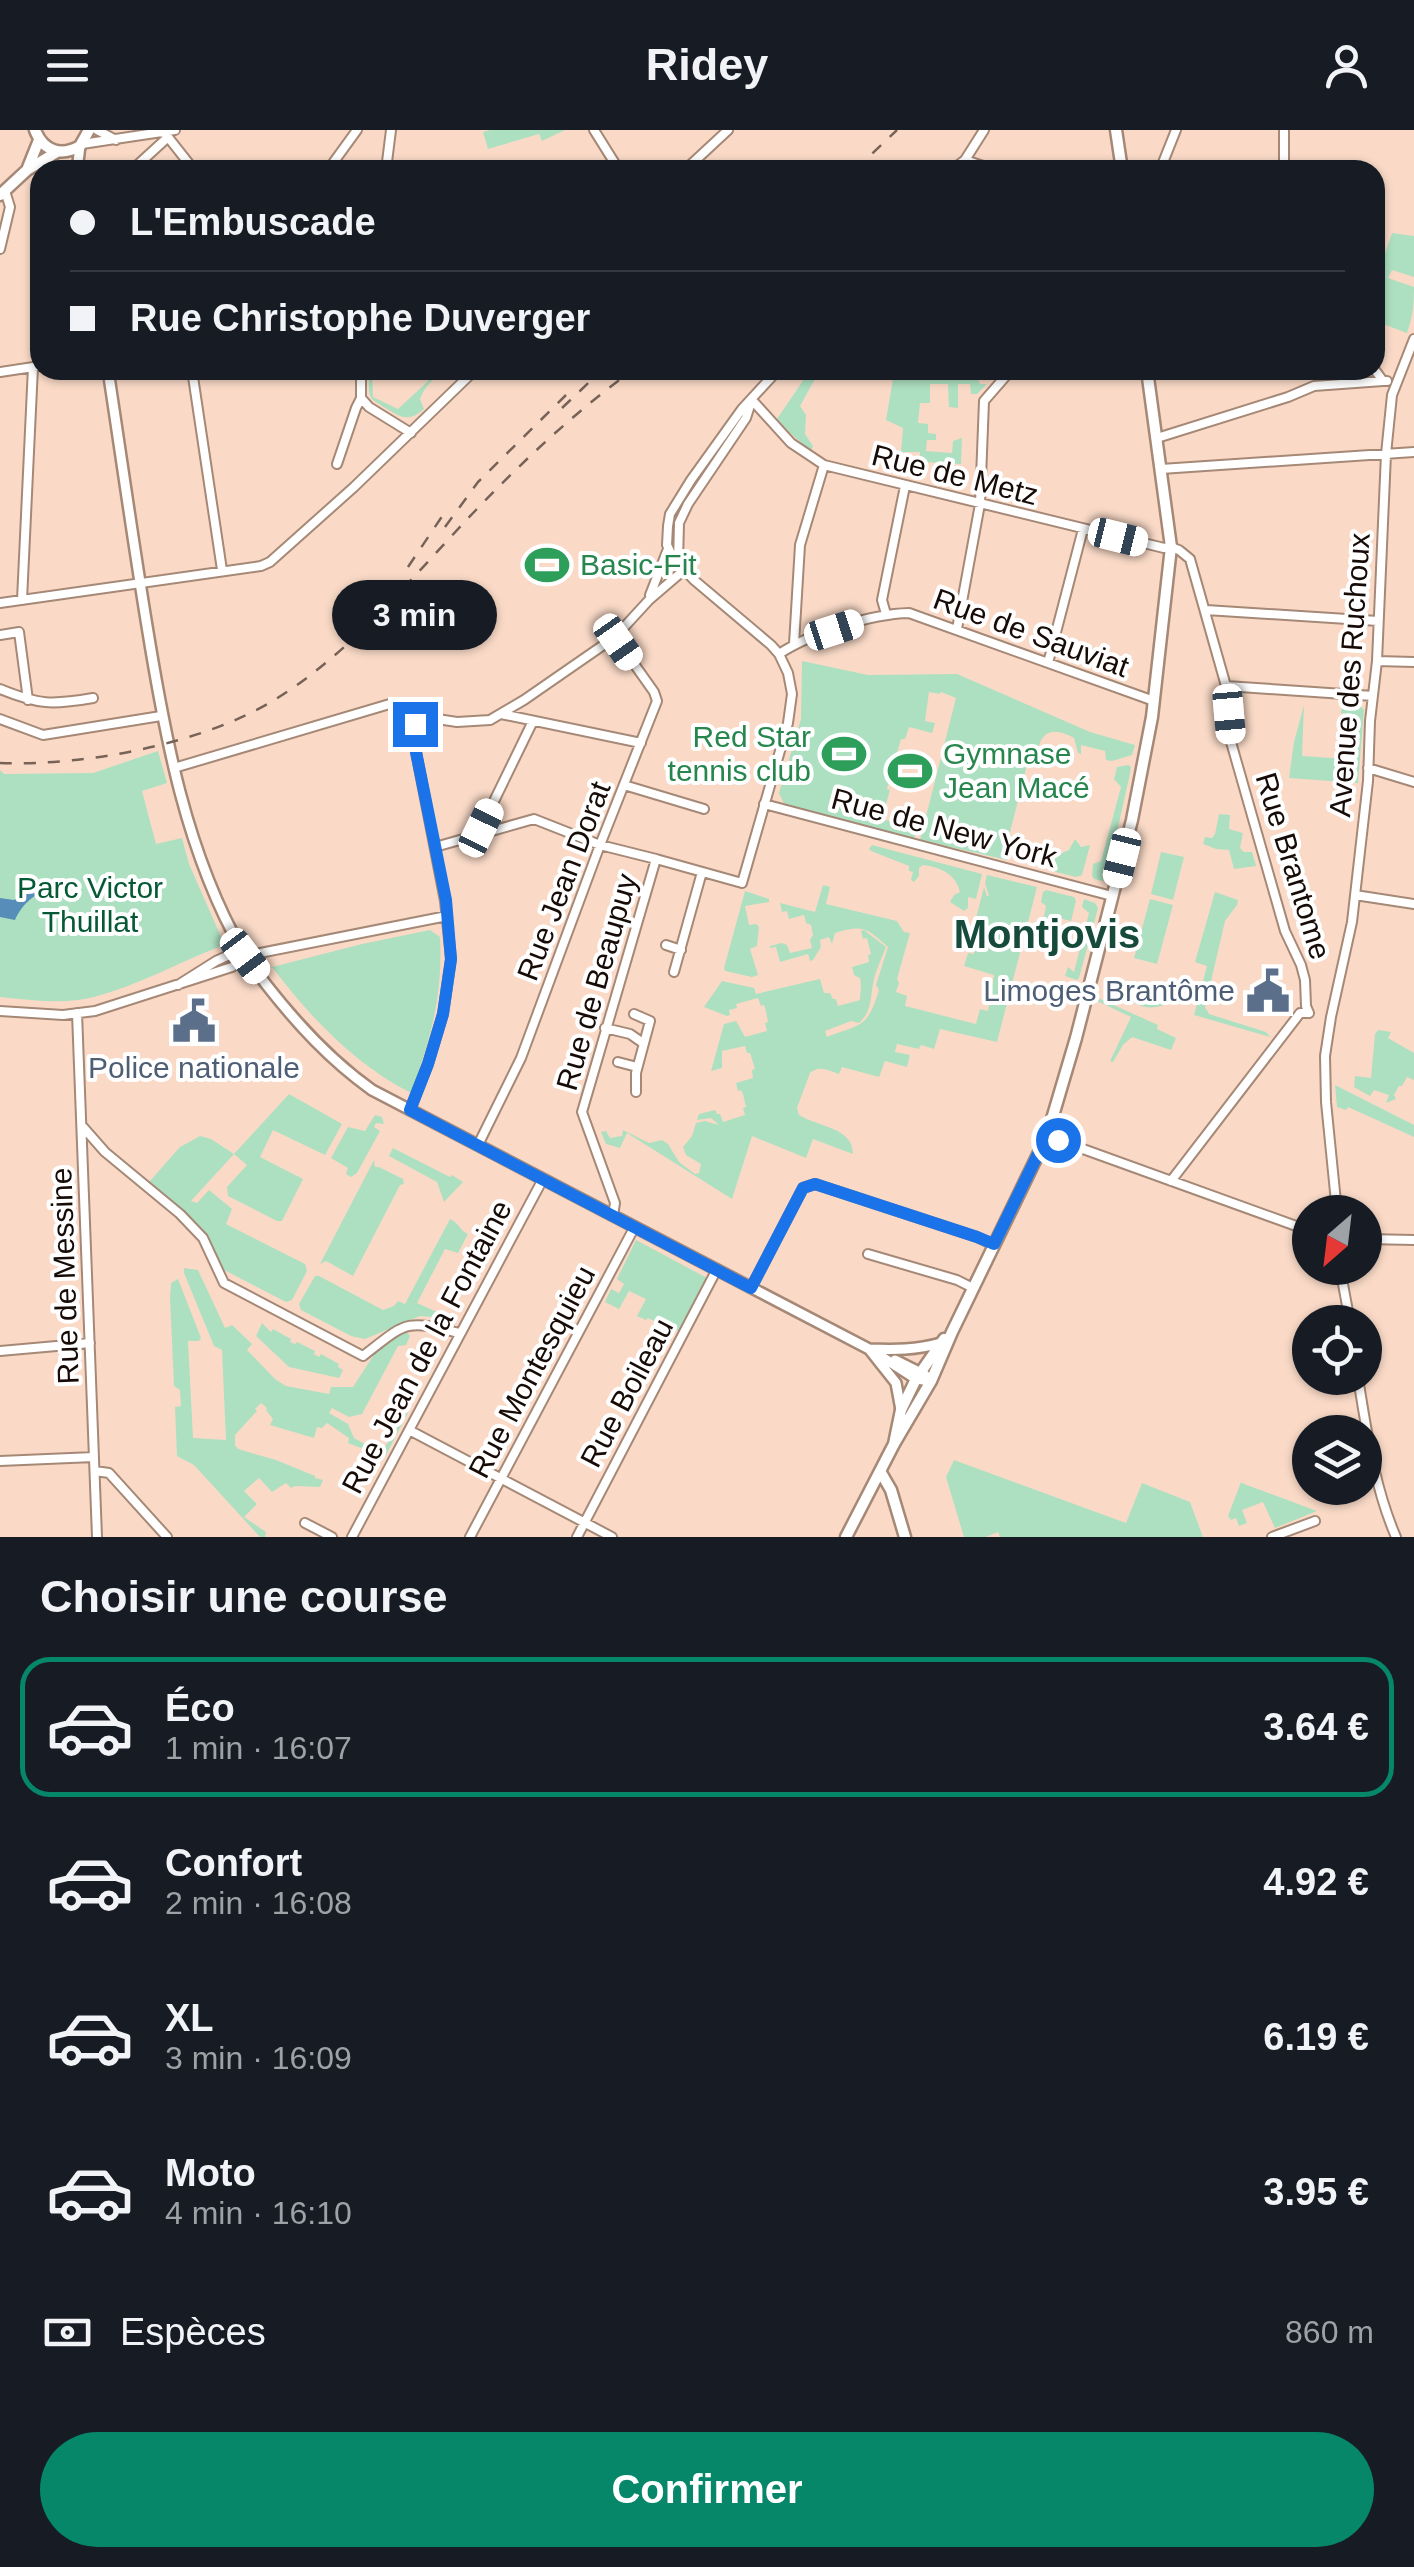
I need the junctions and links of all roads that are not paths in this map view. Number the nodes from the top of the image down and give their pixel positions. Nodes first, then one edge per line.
1 (89, 130) edge
2 (98, 130) edge
3 (175, 130) edge
4 (357, 130) edge
5 (391, 130) edge
6 (594, 130) edge
7 (984, 130) edge
8 (1116, 130) edge
9 (1176, 130) edge
10 (1286, 130) edge
11 (720, 132) edge
12 (37, 135) edge
13 (166, 135) edge
14 (116, 140) junction
15 (81, 145) junction
16 (60, 152) junction
17 (45, 160) edge
18 (67, 160) edge
19 (78, 160) edge
20 (142, 160) edge
21 (186, 160) edge
22 (335, 160) edge
23 (387, 160) edge
24 (613, 160) edge
25 (695, 160) edge
26 (965, 160) edge
27 (1120, 160) edge
28 (1164, 160) edge
29 (1284, 160) edge
30 (30, 168) edge
31 (27, 170) junction
32 (3, 193) edge
33 (0, 249) edge
34 (1414, 339) edge
35 (30, 367) edge
36 (0, 372) edge
37 (36, 380) edge
38 (110, 380) edge
39 (194, 380) edge
40 (361, 380) edge
41 (465, 380) edge
42 (769, 380) edge
43 (1002, 380) edge
44 (1148, 380) edge
45 (1384, 381) joint
46 (1394, 388) junction
47 (361, 398) junction
48 (752, 400) junction
49 (411, 433) junction
50 (1157, 438) junction
51 (1414, 452) edge
52 (1386, 454) junction
53 (338, 464) dead end
54 (824, 465) junction
55 (1161, 468) junction
56 (905, 486) junction
57 (980, 504) junction
58 (1082, 529) junction
59 (1172, 547) junction
60 (668, 549) junction
61 (661, 566) junction
62 (681, 566) junction
63 (222, 570) junction
64 (140, 583) junction
65 (22, 600) junction
66 (649, 600) junction
67 (0, 603) edge
68 (1206, 610) junction
69 (886, 614) junction
70 (1378, 620) junction
71 (958, 629) junction
72 (0, 635) edge
73 (615, 638) junction
74 (794, 644) junction
75 (780, 654) junction
76 (1377, 661) junction
77 (1414, 662) edge
78 (1048, 663) junction
79 (1226, 686) junction
80 (0, 689) edge
81 (1373, 696) junction
82 (93, 698) dead end
83 (28, 700) junction
84 (524, 700) junction
85 (1154, 702) junction
86 (410, 712) junction
87 (502, 714) junction
88 (161, 716) junction
89 (424, 717) junction
90 (0, 719) edge
91 (533, 721) junction
92 (415, 724) junction
93 (641, 743) junction
94 (174, 768) junction
95 (1368, 768) junction
96 (1414, 782) edge
97 (624, 785) junction
98 (764, 804) junction
99 (704, 809) dead end
100 (478, 834) junction
101 (600, 845) junction
102 (435, 847) junction
103 (656, 859) junction
104 (702, 872) junction
105 (1355, 895) junction
106 (1112, 896) junction
107 (1414, 904) edge
108 (675, 914) dead end
109 (447, 916) junction
110 (690, 917) junction
111 (666, 945) dead end
112 (680, 950) junction
113 (245, 956) junction
114 (674, 972) dead end
115 (0, 1011) edge
116 (1310, 1012) junction
117 (78, 1014) junction
118 (634, 1014) dead end
119 (1331, 1017) junction
120 (605, 1028) junction
121 (643, 1043) junction
122 (618, 1062) dead end
123 (652, 1062) dead end
124 (638, 1064) junction
125 (636, 1092) dead end
126 (410, 1110) junction
127 (83, 1127) junction
128 (1047, 1136) junction
129 (478, 1145) junction
130 (543, 1179) junction
131 (1171, 1181) junction
132 (1335, 1195) edge
133 (613, 1216) junction
134 (1292, 1225) edge
135 (634, 1228) junction
136 (1382, 1239) edge
137 (1414, 1240) edge
138 (994, 1244) junction
139 (868, 1254) dead end
140 (716, 1271) junction
141 (751, 1288) junction
142 (973, 1288) junction
143 (952, 1332) junction
144 (459, 1333) junction
145 (90, 1343) junction
146 (941, 1343) junction
147 (869, 1348) junction
148 (0, 1351) edge
149 (918, 1375) junction
150 (931, 1381) junction
151 (1361, 1395) edge
152 (901, 1410) junction
153 (409, 1430) junction
154 (897, 1439) junction
155 (94, 1456) junction
156 (0, 1461) edge
157 (95, 1471) junction
158 (880, 1471) junction
159 (501, 1478) junction
160 (1316, 1521) dead end
161 (305, 1523) dead end
162 (584, 1523) junction
163 (97, 1537) edge
164 (167, 1537) edge
165 (332, 1537) edge
166 (352, 1537) edge
167 (470, 1537) edge
168 (577, 1537) edge
169 (612, 1537) edge
170 (846, 1537) edge
171 (905, 1537) edge
172 (1272, 1537) edge
173 (1396, 1537) edge

1 - 15 main road
2 - 14 street
3 - 13 street
4 - 22 street
5 - 23 street
6 - 24 street
7 - 26 street
8 - 27 main road
9 - 28 street
10 - 29 street
11 - 25 street
12 - 16 main road
12 - 31 main road
13 - 14 street
13 - 20 street
13 - 21 street
14 - 15 street
15 - 16 main road
15 - 19 street
16 - 17 main road
16 - 18 street
30 - 31 main road
31 - 32 main road
32 - 33 street
34 - 46 street, Avenue des Ruchoux
35 - 36 street
37 - 65 street
38 - 64 street
39 - 63 street
40 - 47 street
41 - 49 street
42 - 48 street
43 - 57 street
44 - 50 main road
45 - 46 street
45 - 50 street
46 - 52 street, Avenue des Ruchoux
47 - 49 street
47 - 53 street
48 - 54 street, Rue de Metz
48 - 60 street
48 - 62 street
49 - 63 street
50 - 55 main road
51 - 52 street
52 - 55 street
52 - 70 street, Avenue des Ruchoux
54 - 56 street, Rue de Metz
54 - 74 street
55 - 59 main road
56 - 57 street, Rue de Metz
56 - 69 street
57 - 58 street, Rue de Metz
57 - 71 street
58 - 59 street, Rue de Metz
58 - 78 street
59 - 68 street, Rue Brantome
59 - 85 main road
60 - 61 street
60 - 62 street
61 - 62 street
61 - 66 street
62 - 66 street
62 - 75 street
63 - 64 street
64 - 65 street
64 - 88 street
65 - 67 street
66 - 73 street
68 - 70 street
68 - 79 street, Rue Brantome
69 - 71 street, Rue de Sauviat
69 - 74 street, Rue de Sauviat
70 - 76 street, Avenue des Ruchoux
71 - 78 street, Rue de Sauviat
72 - 83 street
73 - 84 street
73 - 93 street, Rue Jean Dorat
74 - 75 street, Rue de Sauviat
75 - 98 street, Rue de Beaupuy
76 - 77 street
76 - 81 street, Avenue des Ruchoux
78 - 85 street, Rue de Sauviat
79 - 81 street
79 - 116 street, Rue Brantome
80 - 83 street
81 - 95 street, Avenue des Ruchoux
82 - 83 street
84 - 87 street
84 - 91 street
85 - 106 main road
86 - 89 street
86 - 92 street
86 - 94 street
87 - 89 street
87 - 91 street
88 - 90 street
88 - 94 street
89 - 92 street
91 - 93 street
91 - 100 street
92 - 102 street
93 - 97 street, Rue Jean Dorat
94 - 113 street
95 - 96 street
95 - 105 street, Avenue des Ruchoux
97 - 99 street
97 - 101 street, Rue Jean Dorat
98 - 104 street, Rue de Beaupuy
98 - 106 street, Rue de New York
100 - 101 street
100 - 102 street
101 - 103 street
101 - 129 street, Rue Jean Dorat
102 - 109 street
103 - 104 street, Rue de Beaupuy
103 - 120 street, Rue de Beaupuy
104 - 110 street
105 - 107 street
105 - 119 street, Avenue des Ruchoux
106 - 128 main road
108 - 110 street
109 - 113 street
109 - 126 street
110 - 112 street
111 - 112 street
112 - 114 street
113 - 117 street
113 - 126 street
115 - 117 street
116 - 119 street
116 - 131 street
117 - 127 street, Rue de Messine
118 - 121 street
119 - 132 street, Avenue des Ruchoux
120 - 121 street
120 - 133 street, Rue de Beaupuy
121 - 124 street
122 - 124 street
123 - 124 street
124 - 125 street
126 - 129 street
127 - 144 street
127 - 145 street, Rue de Messine
128 - 131 street
128 - 138 main road
129 - 130 street
130 - 133 street
130 - 144 street, Rue Jean de la Fontaine
131 - 134 street
133 - 135 street
135 - 140 street
135 - 159 street, Rue Montesquieu
136 - 137 street
138 - 141 street
138 - 142 main road
139 - 142 street
140 - 141 street
140 - 162 street, Rue Boileau
141 - 147 street
142 - 143 main road
143 - 146 main road
143 - 150 main road
144 - 153 street, Rue Jean de la Fontaine
145 - 148 street
145 - 155 street, Rue de Messine
146 - 147 street
146 - 149 main road
147 - 149 street
147 - 152 street
149 - 150 street
149 - 152 main road
150 - 154 main road
151 - 173 street
152 - 154 main road
153 - 159 street
153 - 166 street, Rue Jean de la Fontaine
154 - 158 main road
155 - 156 street
155 - 157 street, Rue de Messine
157 - 163 street, Rue de Messine
157 - 164 street
158 - 170 main road
158 - 171 main road
159 - 162 street
159 - 167 street, Rue Montesquieu
160 - 172 street
161 - 165 street
162 - 168 street, Rue Boileau
162 - 169 street

